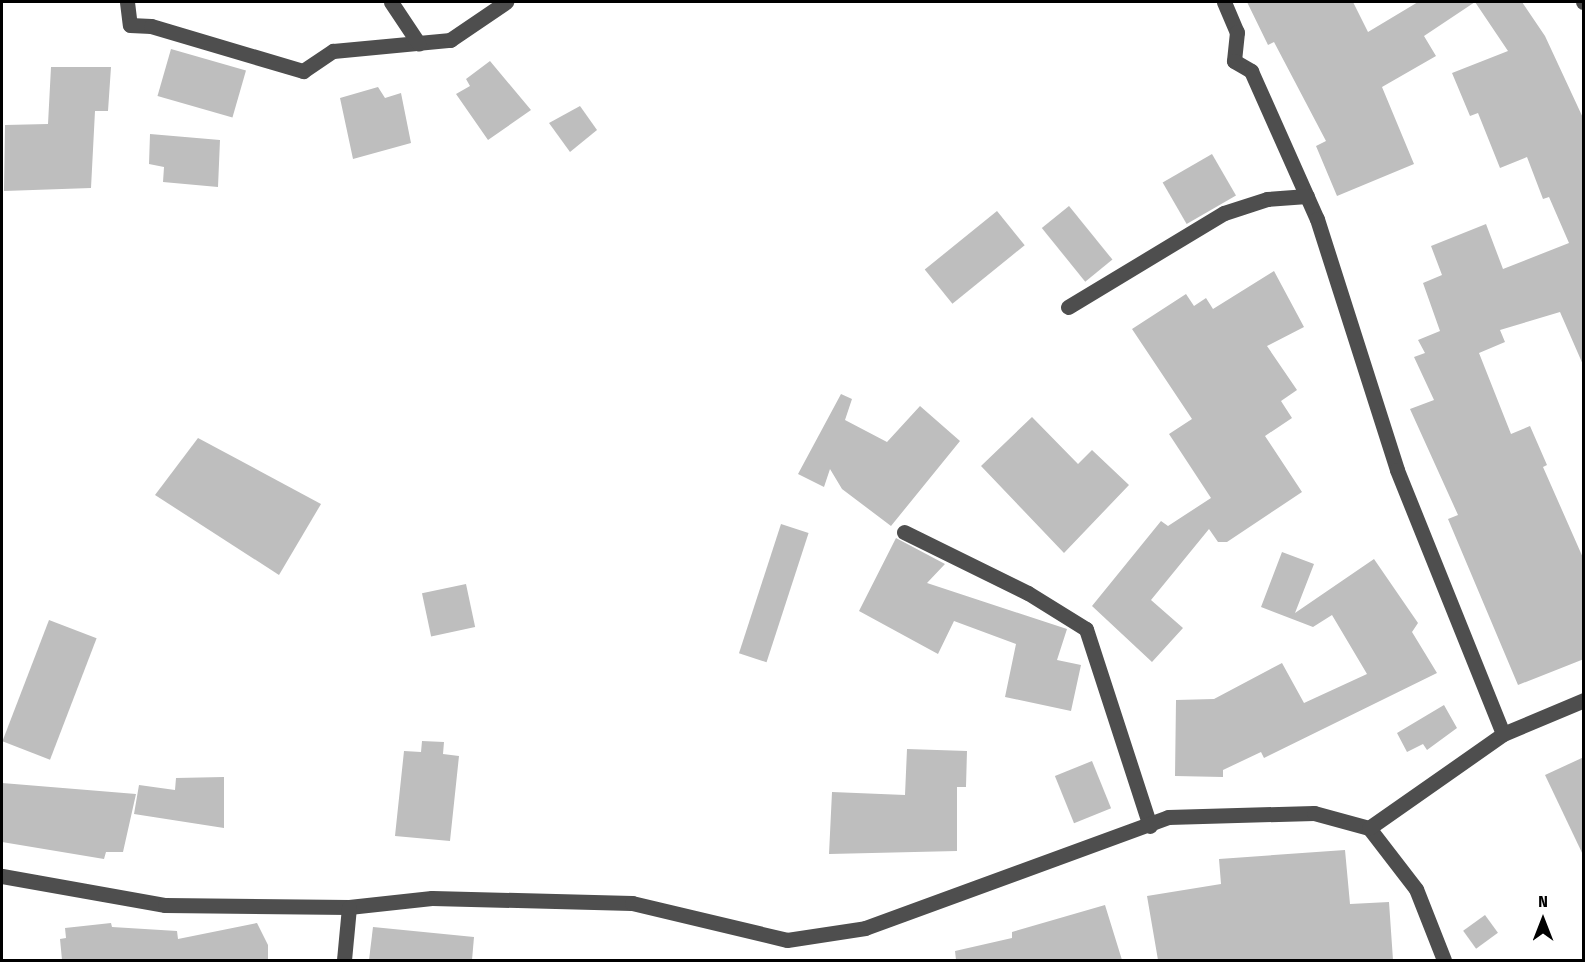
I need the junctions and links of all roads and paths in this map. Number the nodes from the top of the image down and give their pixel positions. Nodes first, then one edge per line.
1 (127, 2) edge
2 (391, 2) edge
3 (506, 2) edge
4 (1224, 2) edge
5 (419, 44) junction
6 (1307, 196) junction
7 (1068, 307) dead end
8 (904, 532) dead end
9 (1584, 700) edge
10 (1503, 734) junction
11 (1150, 825) junction
12 (1369, 828) junction
13 (2, 876) edge
14 (349, 907) junction
15 (344, 960) edge
16 (1444, 960) edge

1 - 5 street
2 - 5 street
3 - 5 street
4 - 6 street
6 - 7 street
6 - 10 street
8 - 11 street
9 - 10 street
10 - 12 street
11 - 12 street
11 - 14 street
12 - 16 street
13 - 14 street
14 - 15 street

